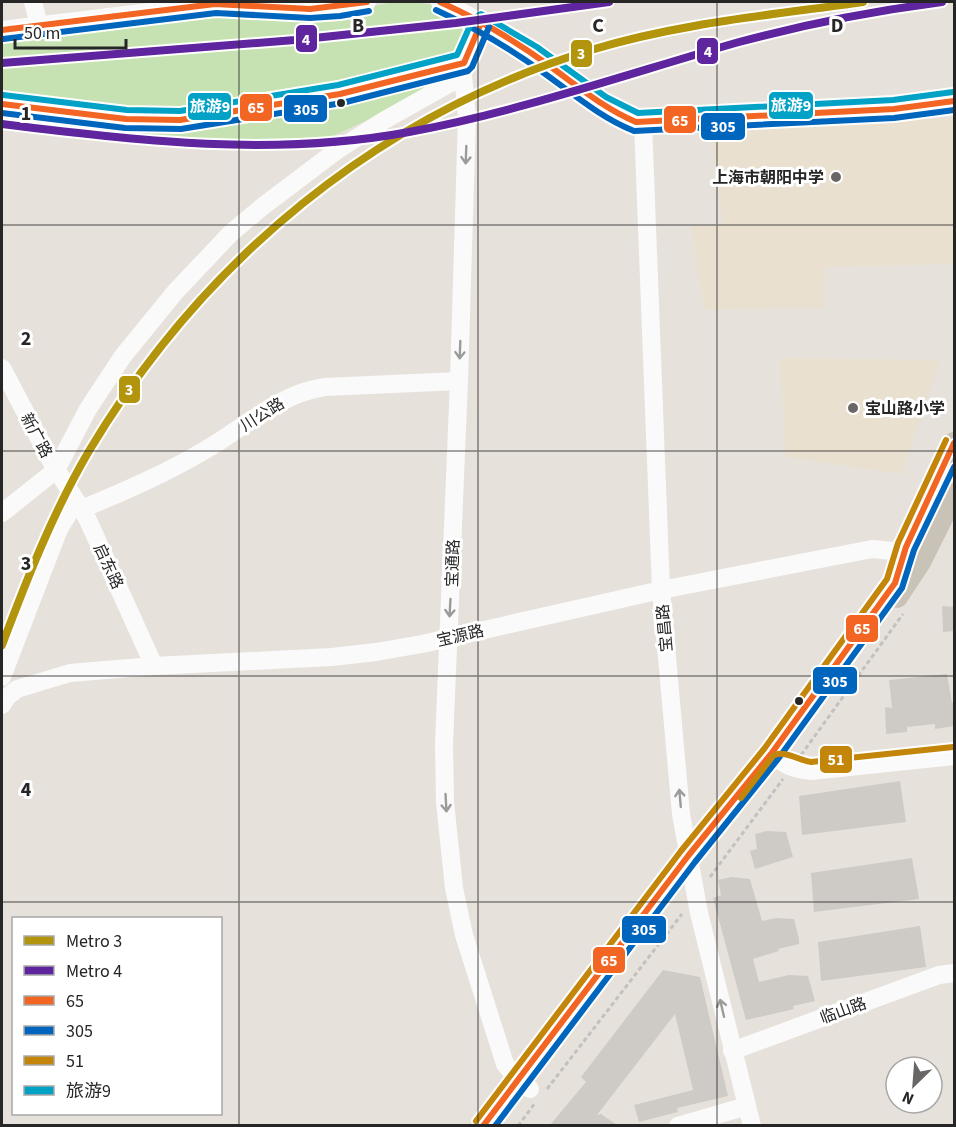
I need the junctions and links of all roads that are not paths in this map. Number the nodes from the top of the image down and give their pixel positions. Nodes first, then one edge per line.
1 (33, 2) edge
2 (367, 2) edge
3 (440, 2) edge
4 (177, 5) edge
5 (481, 23) junction
6 (39, 25) junction
7 (2, 30) edge
8 (463, 70) junction
9 (954, 101) edge
10 (2, 104) edge
11 (643, 123) junction
12 (2, 368) edge
13 (459, 381) junction
14 (954, 443) edge
15 (56, 470) junction
16 (954, 494) edge
17 (80, 506) junction
18 (2, 513) edge
19 (911, 557) junction
20 (661, 590) junction
21 (448, 638) junction
22 (154, 666) junction
23 (2, 677) edge
24 (2, 705) edge
25 (954, 756) edge
26 (781, 761) junction
27 (692, 875) junction
28 (954, 973) edge
29 (732, 1051) junction
30 (533, 1089) junction
31 (747, 1106) junction
32 (483, 1125) edge
33 (500, 1125) edge
34 (678, 1125) edge
35 (752, 1125) edge

1 - 6 street
2 - 4 street
3 - 5 street
4 - 6 street
5 - 8 street, 宝通路
5 - 11 street
6 - 7 street
8 - 10 street
8 -> 13 street, 宝通路
8 - 15 street
9 - 11 street
11 - 20 street, 宝昌路
12 - 15 street, 新广路
13 - 17 street, 川公路
13 -> 21 street, 宝通路
14 - 19 main road
15 - 17 street, 启东路
15 - 18 street
16 - 19 main road
17 - 22 street, 启东路
17 - 23 street
19 - 20 street, 宝源路
19 - 26 main road
20 - 21 street, 宝源路
27 -> 20 street, 宝昌路
21 - 22 street, 宝源路
21 -> 30 street, 宝通路
22 - 24 street, 宝源路
25 - 26 street
26 - 27 main road
29 -> 27 street, 宝昌路
27 - 30 main road
28 - 29 street, 临山路
29 - 31 street, 宝昌路
30 - 32 main road
30 - 33 main road
31 - 34 street
31 - 35 street, 宝昌路

